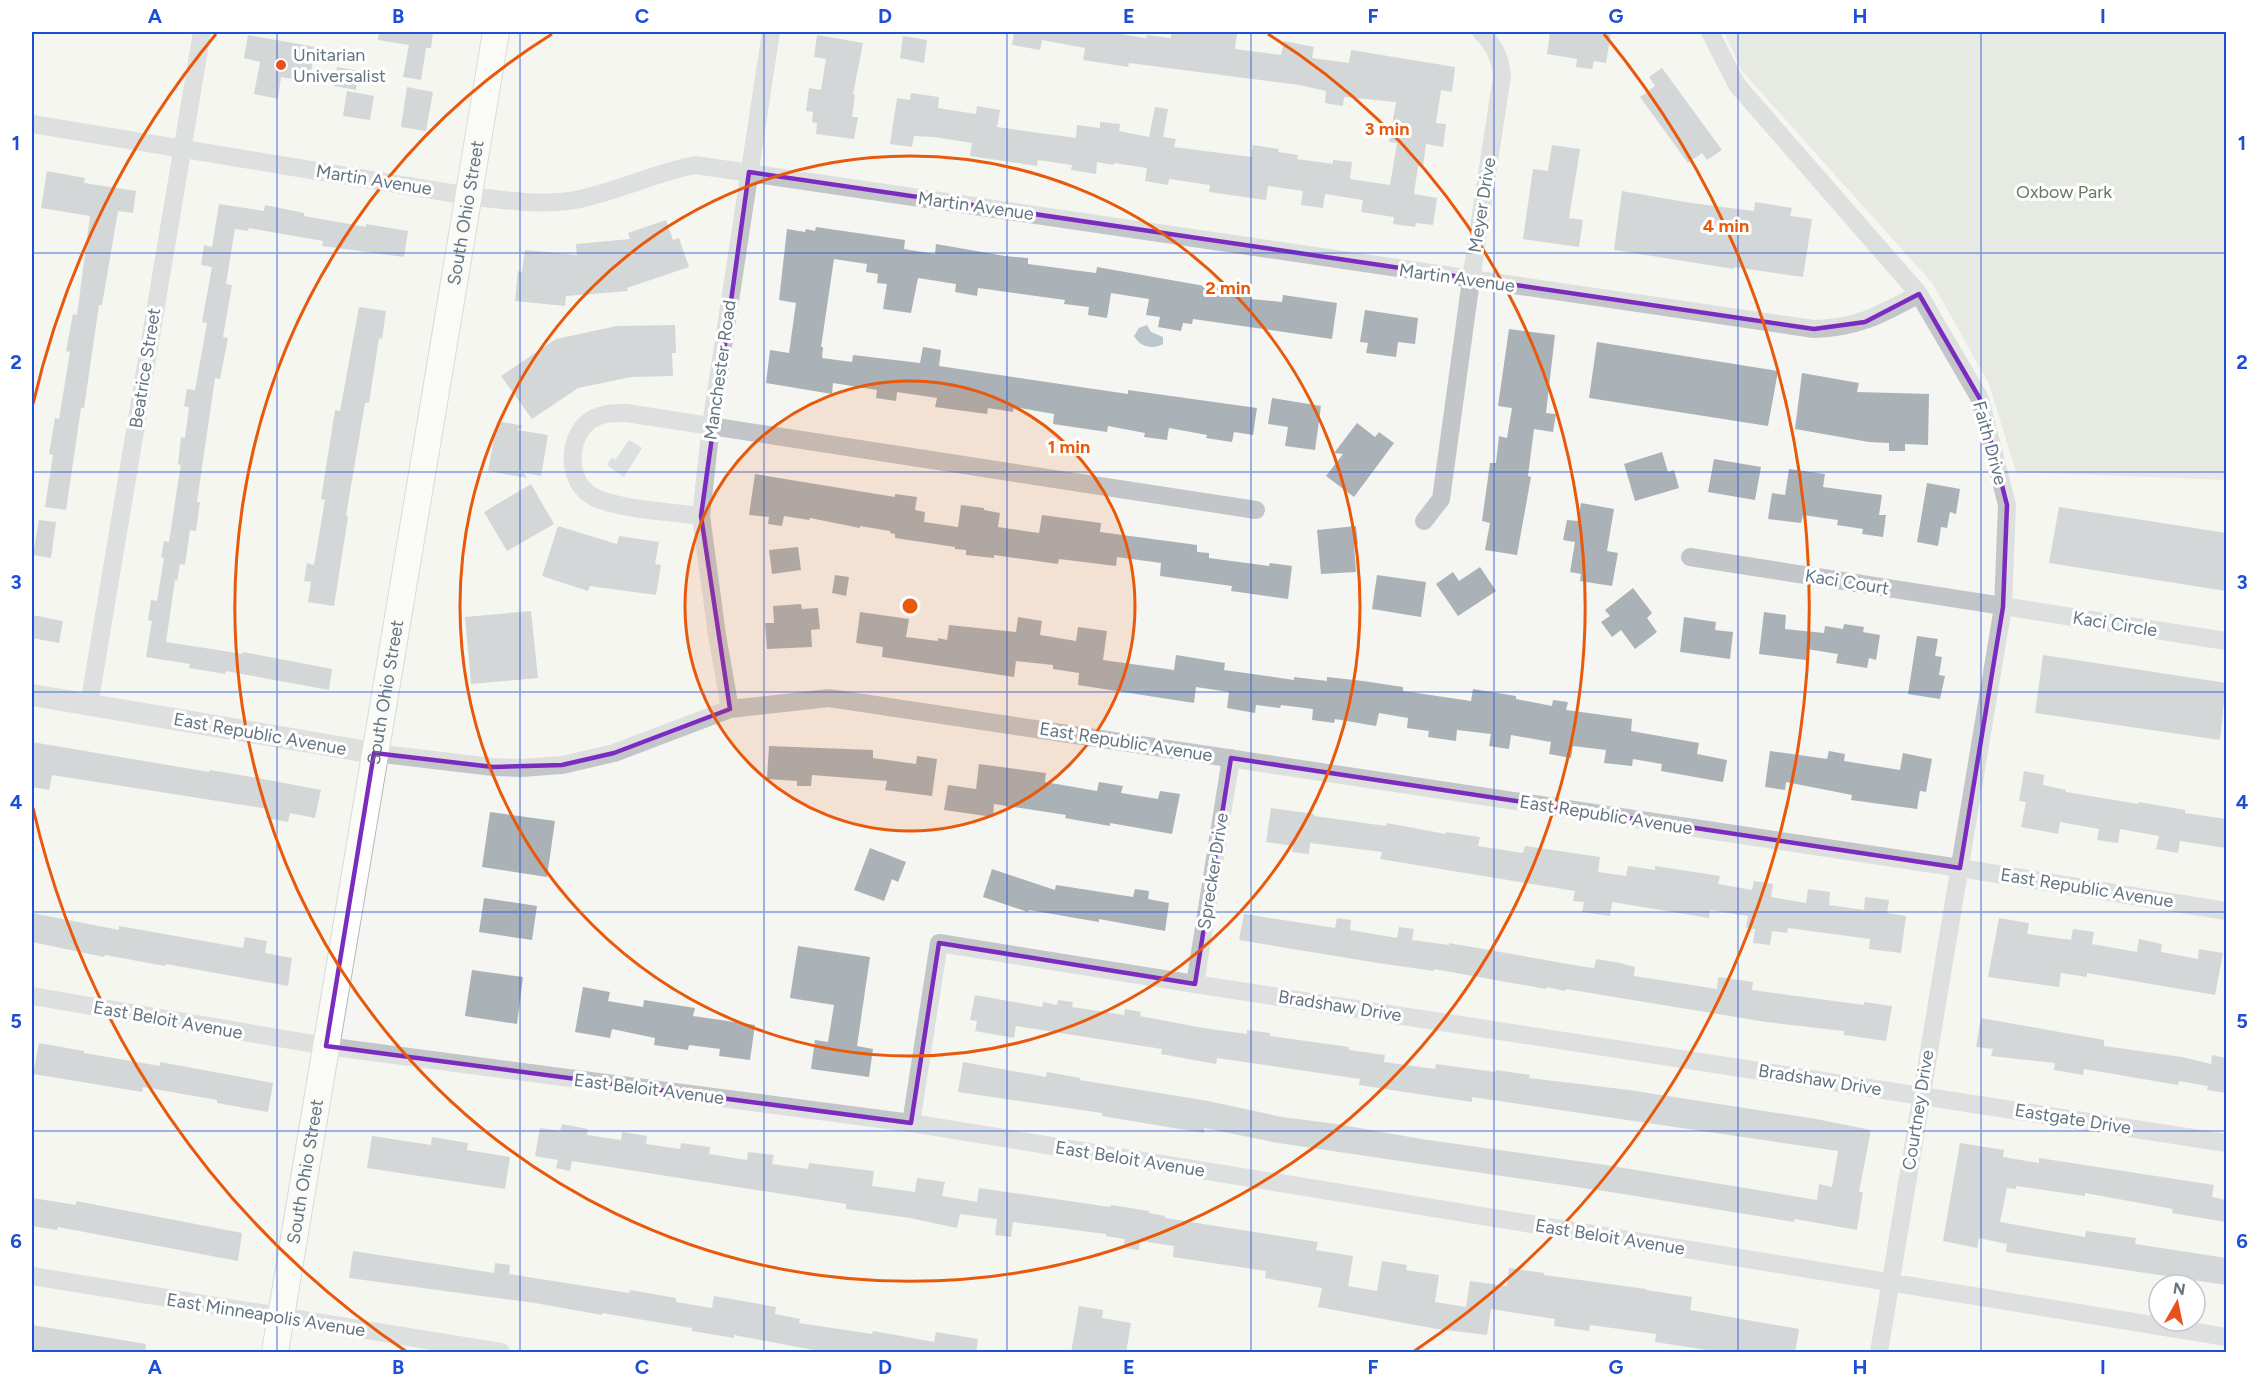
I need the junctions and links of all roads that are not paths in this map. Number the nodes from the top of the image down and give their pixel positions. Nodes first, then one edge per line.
1 (202, 32) edge
2 (496, 32) edge
3 (771, 32) edge
4 (1481, 32) edge
5 (1710, 32) edge
6 (32, 124) edge
7 (181, 148) junction
8 (749, 172) junction
9 (469, 196) junction
10 (1471, 280) junction
11 (1919, 294) junction
12 (711, 425) junction
13 (1256, 510) dead end
14 (701, 516) junction
15 (1424, 521) dead end
16 (1690, 557) dead end
17 (2003, 607) junction
18 (2226, 640) edge
19 (32, 695) edge
20 (89, 705) junction
21 (730, 709) junction
22 (374, 753) junction
23 (1230, 758) junction
24 (1960, 868) junction
25 (2226, 911) edge
26 (1195, 984) junction
27 (32, 996) edge
28 (326, 1046) junction
29 (1920, 1095) junction
30 (911, 1123) junction
31 (2226, 1143) edge
32 (32, 1276) edge
33 (1890, 1283) junction
34 (281, 1318) junction
35 (2226, 1337) edge
36 (275, 1353) edge
37 (501, 1353) edge
38 (1879, 1353) edge

1 - 7 street, Beatrice Street
2 - 9 main road, South Ohio Street
3 - 8 street, Manchester Road
4 - 10 street, Meyer Drive
5 - 11 street, Faith Drive
6 - 7 street, Martin Avenue
7 - 9 street, Martin Avenue
7 - 20 street, Beatrice Street
8 - 9 street, Martin Avenue
8 - 10 street, Martin Avenue
8 - 12 street, Manchester Road
9 - 22 main road, South Ohio Street
10 - 11 street, Martin Avenue
10 - 15 street, Meyer Drive
11 - 17 street, Faith Drive
12 - 13 street
12 - 14 street, Manchester Road
12 - 14 street
14 - 21 street, Manchester Road
16 - 17 street, Kaci Court
17 - 18 street, Kaci Circle
17 - 24 street, Faith Drive
19 - 20 street, East Republic Avenue
20 - 22 street, East Republic Avenue
21 - 22 street, East Republic Avenue
21 - 23 street, East Republic Avenue
22 - 28 main road, South Ohio Street
23 - 24 street, East Republic Avenue
23 - 26 street, Sprecker Drive
24 - 25 street, East Republic Avenue
24 - 29 street, Courtney Drive
26 - 29 street, Bradshaw Drive
26 - 30 street, Bradshaw Drive
27 - 28 street, East Beloit Avenue
28 - 30 street, East Beloit Avenue
28 - 34 main road, South Ohio Street
29 - 31 street, Eastgate Drive
29 - 33 street, Courtney Drive
30 - 33 street, East Beloit Avenue
32 - 34 street, East Minneapolis Avenue
33 - 35 street, East Beloit Avenue
33 - 38 street, Courtney Drive
34 - 36 main road, South Ohio Street
34 - 37 street, East Minneapolis Avenue

